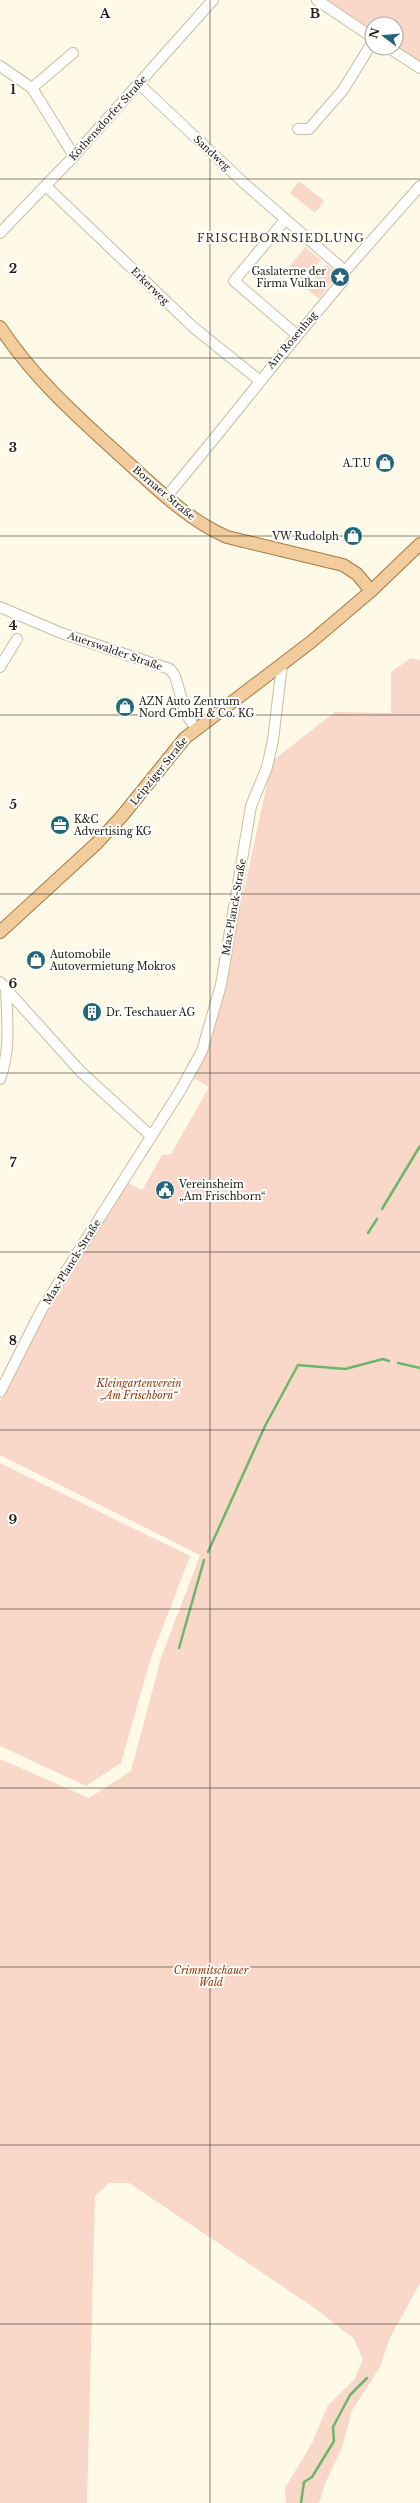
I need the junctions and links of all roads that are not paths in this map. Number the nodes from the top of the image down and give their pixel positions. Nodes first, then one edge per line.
1 (213, 0) edge
2 (317, 0) edge
3 (364, 32) edge
4 (73, 53) dead end
5 (364, 55) edge
6 (401, 56) edge
7 (0, 66) edge
8 (420, 68) edge
9 (139, 84) junction
10 (32, 88) junction
11 (298, 130) dead end
12 (74, 156) junction
13 (46, 186) junction
14 (420, 186) edge
15 (285, 220) junction
16 (0, 233) edge
17 (345, 271) junction
18 (0, 327) edge
19 (297, 335) junction
20 (259, 380) junction
21 (166, 497) junction
22 (420, 544) edge
23 (371, 591) junction
24 (0, 607) edge
25 (17, 639) dead end
26 (282, 664) junction
27 (0, 667) edge
28 (196, 729) junction
29 (0, 932) edge
30 (3, 985) edge
31 (0, 1079) edge
32 (151, 1136) junction
33 (0, 1392) edge

1 - 9 street, Köthensdorfer Straße
2 - 3 street
4 - 10 street
5 - 11 street
6 - 8 street
7 - 10 street
9 - 12 street, Köthensdorfer Straße
9 - 15 street, Sandweg
10 - 12 street
12 - 13 street, Köthensdorfer Straße
13 - 16 street, Köthensdorfer Straße
13 - 20 street, Erkerweg
14 - 17 street, Am Rosenhag
15 - 17 street, Sandweg
15 - 19 street
17 - 19 street, Am Rosenhag
18 - 21 main road, Bornaer Straße
19 - 20 street, Am Rosenhag
20 - 21 street, Am Rosenhag
21 - 23 main road, Bornaer Straße
22 - 23 main road, Leipziger Straße
23 - 26 main road, Leipziger Straße
24 - 28 street, Auerswalder Straße
25 - 27 street
26 - 28 main road, Leipziger Straße
26 - 32 street, Max-Planck-Straße
28 - 29 main road, Leipziger Straße
30 - 31 street
30 - 32 street
32 - 33 street, Max-Planck-Straße

